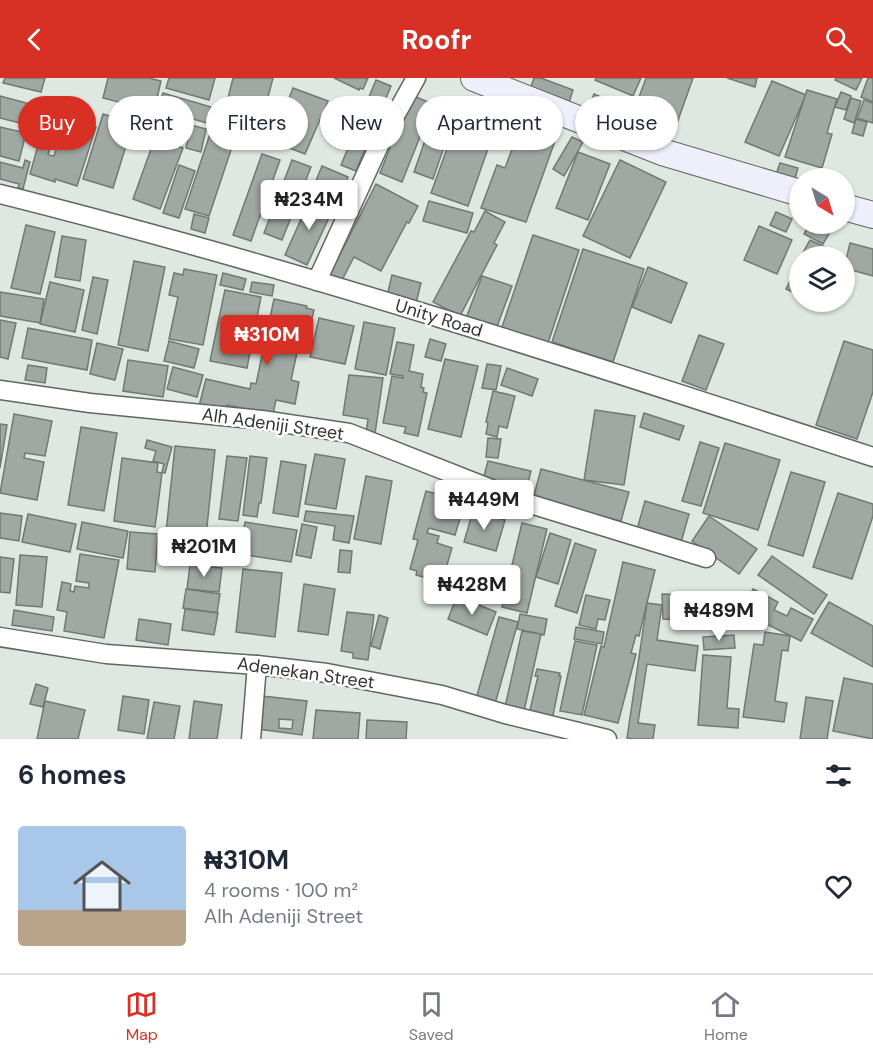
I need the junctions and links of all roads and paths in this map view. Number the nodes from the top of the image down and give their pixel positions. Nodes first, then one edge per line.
1 (416, 78) edge
2 (474, 78) edge
3 (789, 190) edge
4 (0, 194) edge
5 (855, 210) edge
6 (873, 215) edge
7 (317, 281) junction
8 (0, 390) edge
9 (873, 457) edge
10 (706, 558) dead end
11 (0, 637) edge
12 (257, 665) junction
13 (251, 739) edge
14 (607, 739) edge

1 - 7 street
2 - 3 street
4 - 7 street, Unity Road
5 - 6 street
7 - 9 street, Unity Road
8 - 10 street, Alh Adeniji Street
11 - 12 street, Adenekan Street
12 - 13 street
12 - 14 street, Adenekan Street

